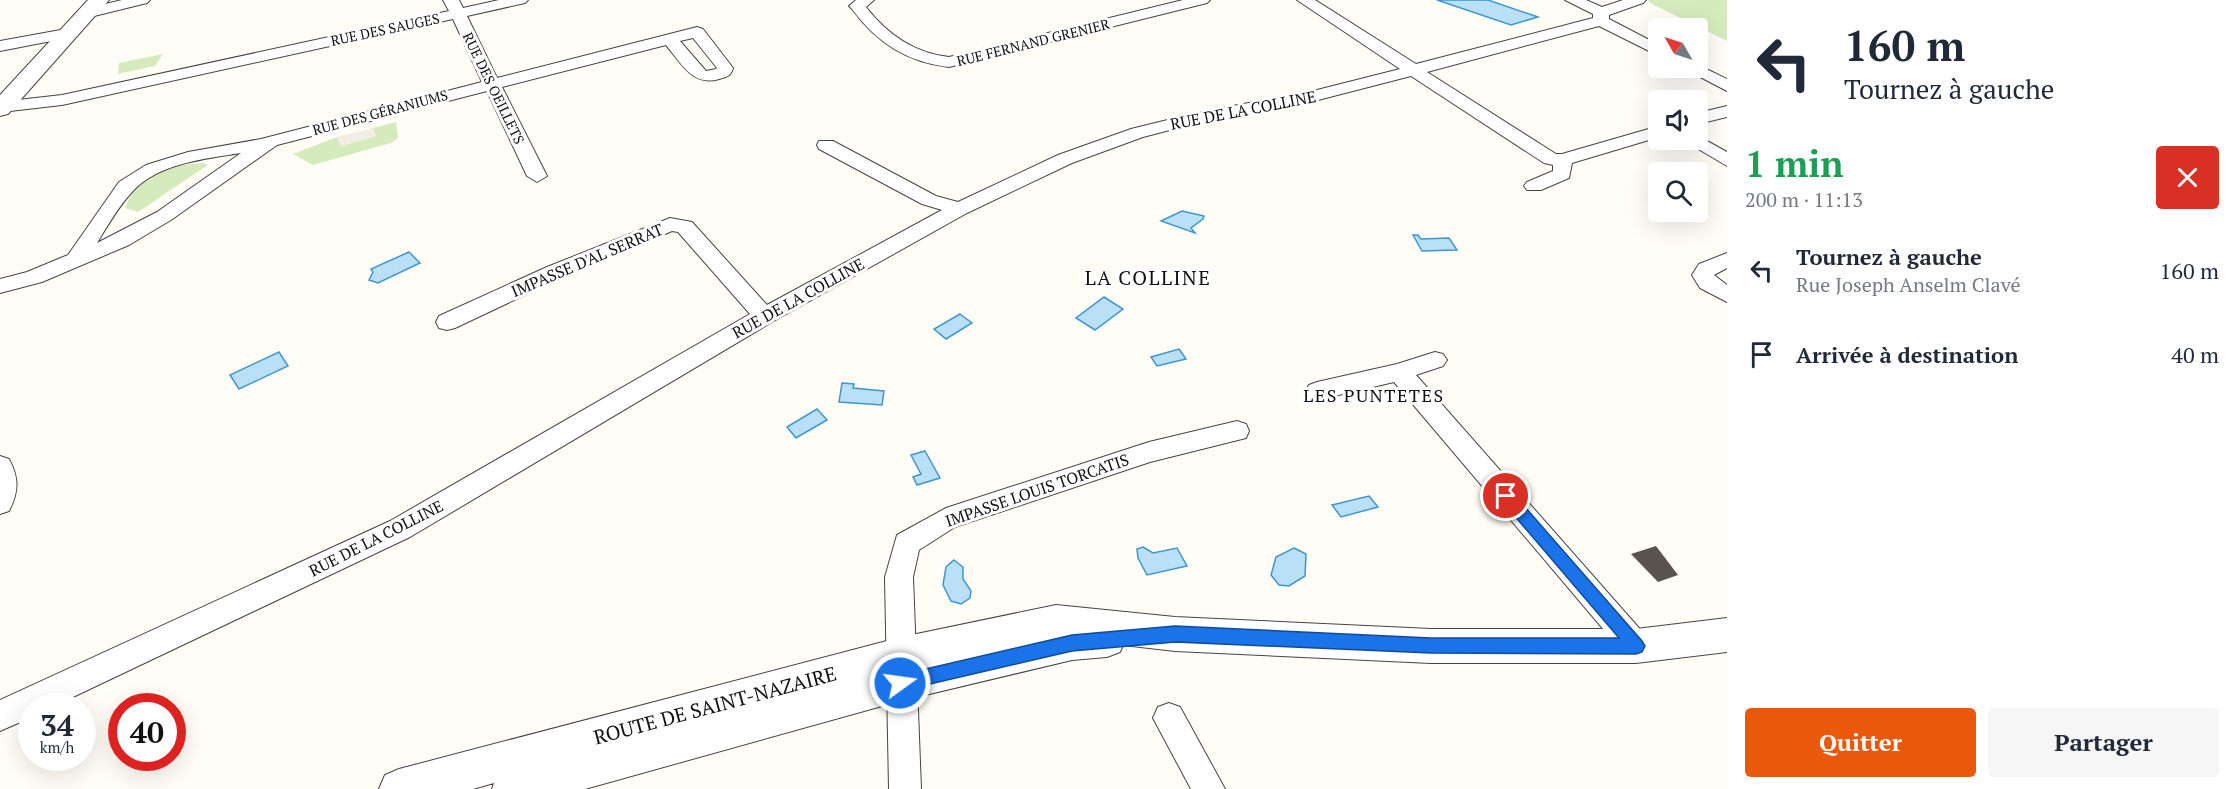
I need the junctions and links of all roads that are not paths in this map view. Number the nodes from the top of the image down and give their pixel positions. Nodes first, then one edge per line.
1 (520, 0) edge
2 (866, 0) edge
3 (1202, 0) edge
4 (1305, 0) edge
5 (1573, 0) edge
6 (138, 1) edge
7 (1638, 1) edge
8 (94, 4) edge
9 (454, 7) edge
10 (1601, 17) junction
11 (66, 33) junction
12 (670, 39) dead end
13 (27, 42) junction
14 (243, 42) dead end
15 (1648, 45) edge
16 (0, 46) edge
17 (51, 50) junction
18 (176, 56) dead end
19 (249, 58) junction
20 (1412, 70) junction
21 (170, 74) junction
22 (1708, 76) edge
23 (490, 83) junction
24 (1727, 86) edge
25 (15, 91) junction
26 (39, 103) junction
27 (0, 111) edge
28 (1727, 111) edge
29 (1708, 116) edge
30 (1648, 134) edge
31 (270, 141) junction
32 (826, 145) dead end
33 (1708, 149) edge
34 (1563, 160) junction
35 (1727, 160) edge
36 (537, 176) dead end
37 (1534, 186) dead end
38 (960, 209) junction
39 (76, 259) junction
40 (1727, 260) edge
41 (0, 286) edge
42 (1727, 295) edge
43 (764, 316) junction
44 (447, 322) dead end
45 (1435, 360) dead end
46 (1399, 372) junction
47 (1317, 391) dead end
48 (1237, 430) dead end
49 (0, 466) edge
50 (0, 503) edge
51 (1727, 620) edge
52 (1727, 634) edge
53 (1652, 645) junction
54 (901, 669) junction
55 (0, 716) edge
56 (1169, 718) dead end
57 (399, 789) edge
58 (512, 789) edge
59 (905, 789) edge
60 (1209, 789) edge

1 - 9 street, RUE DES SAUGES
2 - 3 street, RUE FERNAND GRENIER
4 - 20 street
5 - 10 street
6 - 8 street
7 - 10 street, RUE DE LA COLLINE
8 - 11 street
9 - 19 street, RUE DES SAUGES
9 - 23 street, RUE DES OEILLETS
10 - 15 street
10 - 20 street, RUE DE LA COLLINE
11 - 13 street
11 - 17 street
12 - 23 street, RUE DES GÉRANIUMS
13 - 16 street
13 - 17 street
14 - 19 street
17 - 25 street
18 - 21 street
19 - 21 street, RUE DES SAUGES
20 - 34 street
20 - 38 street, RUE DE LA COLLINE
21 - 26 street, RUE DES SAUGES
22 - 24 street
23 - 31 street, RUE DES GÉRANIUMS
23 - 36 street, RUE DES OEILLETS
25 - 26 street
25 - 27 street
26 - 27 street, RUE DES SAUGES
28 - 29 street
30 - 34 street
31 - 39 street, RUE DES GÉRANIUMS
31 - 39 street, RUE DES GÉRANIUMS
32 - 38 street
33 - 35 street
34 - 37 street
38 - 43 street, RUE DE LA COLLINE
39 - 41 street, RUE DES GÉRANIUMS
40 - 42 street
43 - 44 street, IMPASSE D'AL SERRAT
43 - 55 street, RUE DE LA COLLINE
45 - 46 street
46 - 47 street
46 - 53 street
48 - 54 street, IMPASSE LOUIS TORCATIS
49 - 50 street
51 - 53 street, ROUTE DE SAINT-NAZAIRE
52 - 53 street, ROUTE DE SAINT-NAZAIRE
53 - 54 street, ROUTE DE SAINT-NAZAIRE
54 - 57 street, ROUTE DE SAINT-NAZAIRE
54 - 58 street, ROUTE DE SAINT-NAZAIRE
54 - 59 street, IMPASSE LOUIS TORCATIS
56 - 60 street

